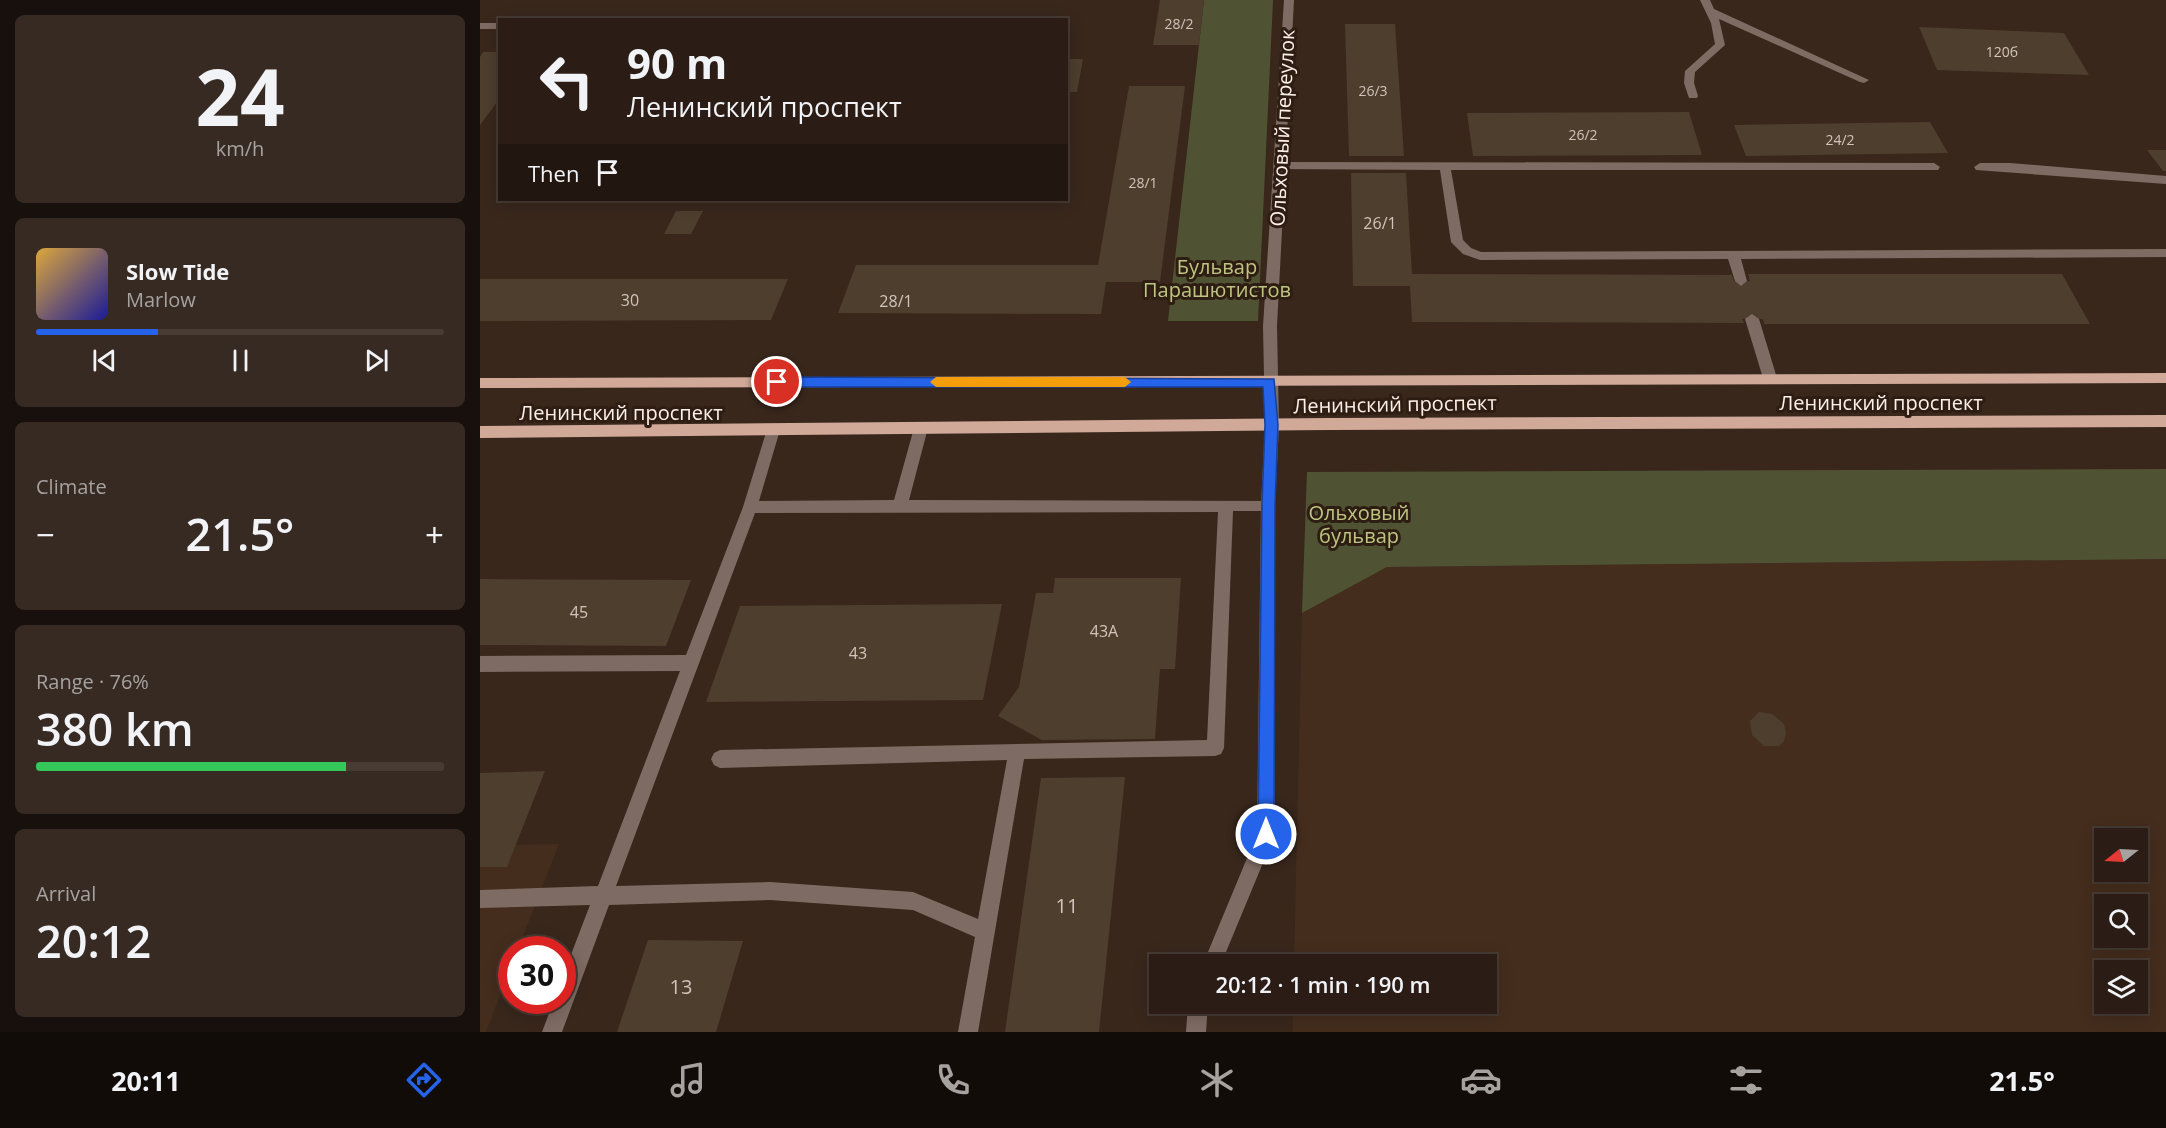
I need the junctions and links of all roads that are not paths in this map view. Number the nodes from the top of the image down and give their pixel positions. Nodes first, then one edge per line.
1 (1289, 0) edge
2 (1705, 0) edge
3 (1710, 11) junction
4 (480, 26) edge
5 (498, 26) edge
6 (1864, 80) dead end
7 (1693, 96) dead end
8 (1280, 166) junction
9 (1445, 166) junction
10 (1934, 167) dead end
11 (1980, 167) dead end
12 (2166, 180) edge
13 (2166, 253) edge
14 (1733, 255) junction
15 (1741, 281) dead end
16 (1752, 319) dead end
17 (1770, 378) junction
18 (2166, 378) edge
19 (1269, 382) junction
20 (480, 383) edge
21 (2166, 422) edge
22 (1272, 425) junction
23 (921, 428) junction
24 (773, 430) junction
25 (480, 432) edge
26 (1226, 505) junction
27 (1269, 505) junction
28 (900, 506) junction
29 (750, 507) junction
30 (690, 663) junction
31 (480, 664) edge
32 (1017, 751) junction
33 (720, 759) dead end
34 (603, 896) junction
35 (480, 899) edge
36 (984, 931) junction
37 (1216, 954) edge
38 (1197, 1014) edge
39 (552, 1032) edge
40 (968, 1032) edge
41 (1196, 1032) edge

1 - 8 street, Ольховый переулок
2 - 3 street
3 - 6 street
3 - 7 street
4 - 5 street
8 - 9 street
8 - 19 street, Ольховый переулок
9 - 10 street
9 - 14 street
11 - 12 street
13 - 14 street
14 - 15 street
16 - 17 street
17 - 18 main road, Ленинский проспект
17 - 19 main road, Ленинский проспект
19 - 20 main road, Ленинский проспект
19 - 22 street, Ольховый переулок
21 - 22 main road, Ленинский проспект
22 - 23 main road, Ленинский проспект
22 - 27 street, Ольховый переулок
23 - 24 main road, Ленинский проспект
23 - 28 street
24 - 25 main road, Ленинский проспект
24 - 29 street
26 - 27 street
26 - 28 street
26 - 32 street
27 - 37 street, Ольховый переулок
28 - 29 street
29 - 30 street
30 - 31 street
30 - 34 street
32 - 33 street
32 - 36 street
34 - 35 street
34 - 36 street
34 - 39 street
36 - 40 street
38 - 41 street

